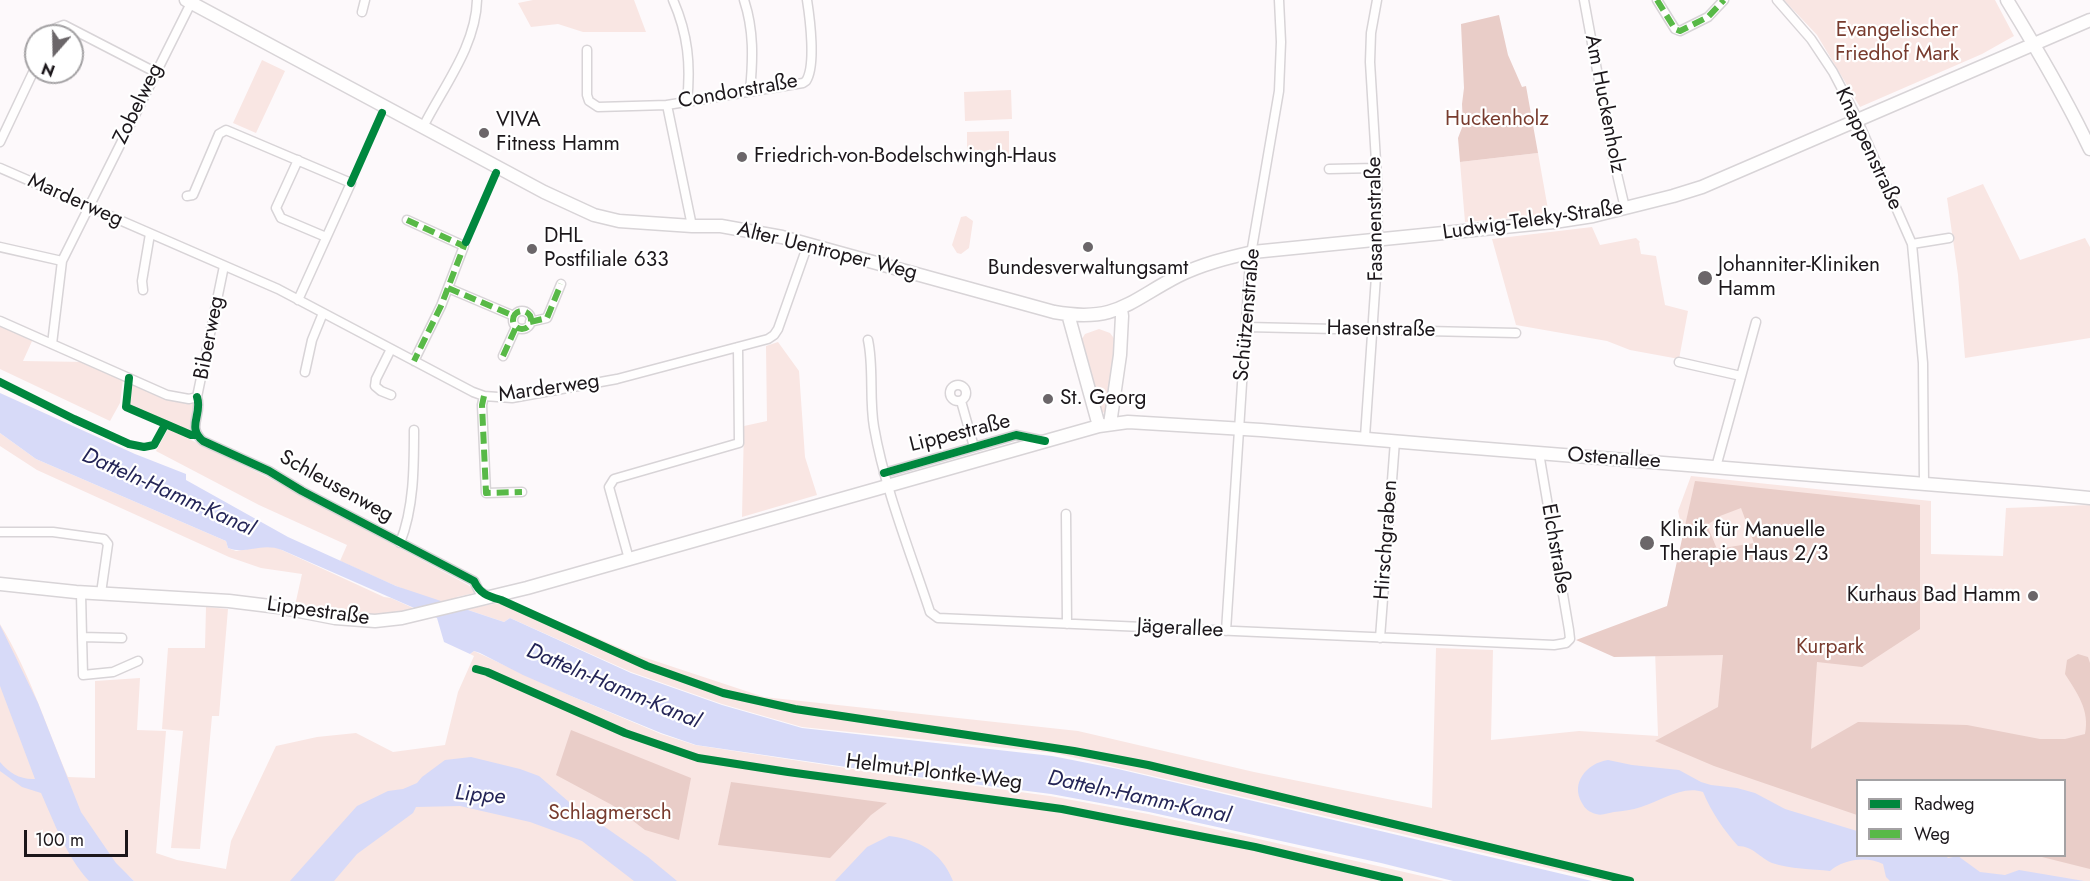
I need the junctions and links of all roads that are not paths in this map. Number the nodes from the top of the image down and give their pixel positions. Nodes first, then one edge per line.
1 (365, 0) edge
2 (477, 0) edge
3 (673, 0) edge
4 (744, 0) edge
5 (807, 0) edge
6 (1279, 0) edge
7 (1377, 0) edge
8 (1584, 0) edge
9 (1657, 0) edge
10 (1724, 0) edge
11 (1777, 0) edge
12 (2007, 0) edge
13 (188, 1) edge
14 (362, 12) dead end
15 (2090, 20) edge
16 (84, 35) edge
17 (2034, 44) junction
18 (587, 50) dead end
19 (155, 72) junction
20 (27, 84) edge
21 (750, 91) junction
22 (687, 102) junction
23 (667, 105) junction
24 (1857, 121) junction
25 (423, 127) junction
26 (0, 142) edge
27 (2090, 149) edge
28 (298, 160) junction
29 (0, 168) edge
30 (1329, 168) dead end
31 (1376, 168) junction
32 (187, 196) dead end
33 (89, 207) junction
34 (1625, 208) junction
35 (407, 220) dead end
36 (692, 226) junction
37 (150, 234) junction
38 (326, 237) junction
39 (1949, 238) dead end
40 (1378, 240) junction
41 (1912, 243) junction
42 (808, 244) junction
43 (0, 247) edge
44 (1253, 252) junction
45 (62, 261) junction
46 (224, 266) junction
47 (561, 284) dead end
48 (448, 288) junction
49 (143, 290) dead end
50 (298, 300) junction
51 (1120, 309) junction
52 (323, 313) junction
53 (1068, 314) junction
54 (514, 316) junction
55 (0, 321) edge
56 (530, 322) junction
57 (1756, 322) dead end
58 (516, 327) junction
59 (1246, 327) junction
60 (1373, 330) junction
61 (1516, 333) dead end
62 (868, 340) dead end
63 (52, 344) junction
64 (738, 347) junction
65 (391, 349) junction
66 (503, 356) dead end
67 (414, 361) junction
68 (1679, 362) dead end
69 (305, 372) dead end
70 (1741, 376) junction
71 (1116, 387) junction
72 (391, 395) dead end
73 (484, 396) junction
74 (198, 397) junction
75 (961, 401) dead end
76 (1091, 401) junction
77 (1138, 422) junction
78 (1105, 425) junction
79 (1240, 428) junction
80 (414, 430) dead end
81 (1082, 431) junction
82 (1365, 437) junction
83 (1045, 441) junction
84 (1395, 441) junction
85 (974, 447) junction
86 (1539, 453) junction
87 (1716, 467) junction
88 (884, 473) junction
89 (1924, 483) junction
90 (888, 485) junction
91 (522, 492) dead end
92 (2090, 498) edge
93 (1066, 514) dead end
94 (0, 532) edge
95 (400, 543) junction
96 (629, 559) junction
97 (0, 584) edge
98 (81, 593) junction
99 (101, 593) junction
100 (488, 596) junction
101 (1066, 624) junction
102 (1226, 631) junction
103 (82, 637) junction
104 (122, 638) dead end
105 (1380, 638) junction
106 (1566, 643) joint
107 (138, 661) dead end

1 - 14 street
2 - 25 street
3 - 22 street
4 - 21 street
5 - 21 street, Condorstraße
6 - 44 street, Schützenstraße
7 - 31 street, Fasanenstraße
8 - 34 street, Am Huckenholz
9 - 10 street
11 - 24 street, Knappenstraße
12 - 17 street
13 - 19 street, Zobelweg
13 - 25 street, Alter Uentroper Weg
15 - 17 street, Ludwig-Teleky-Straße
16 - 19 street
17 - 24 street, Ludwig-Teleky-Straße
17 - 27 street
18 - 23 street, Condorstraße
19 - 33 street, Zobelweg
20 - 26 street
21 - 22 street, Condorstraße
22 - 23 street, Condorstraße
23 - 36 street
24 - 34 street, Ludwig-Teleky-Straße
24 - 41 street, Knappenstraße
25 - 36 street, Alter Uentroper Weg
28 - 32 street
28 - 38 street
28 - 38 street
29 - 33 street, Marderweg
30 - 31 street
31 - 40 street, Fasanenstraße
33 - 37 street, Marderweg
33 - 45 street
34 - 40 street, Ludwig-Teleky-Straße
35 - 48 street
36 - 42 street, Alter Uentroper Weg
37 - 46 street, Marderweg
37 - 49 street, Marderweg
38 - 50 street
39 - 41 street
40 - 44 street, Ludwig-Teleky-Straße
40 - 60 street, Fasanenstraße
41 - 89 street, Knappenstraße
42 - 53 street, Alter Uentroper Weg
42 - 64 street, Marderweg
43 - 45 street
44 - 51 street, Ludwig-Teleky-Straße
44 - 59 street, Schützenstraße
45 - 63 street
46 - 50 street, Marderweg
46 - 74 street, Biberweg
47 - 56 street
48 - 54 street
48 - 67 street
50 - 52 street, Marderweg
51 - 53 street, Alter Uentroper Weg
51 - 71 street
52 - 65 street, Marderweg
52 - 69 street
53 - 76 street
54 - 56 street
54 - 58 street
55 - 63 street, Biberweg
56 - 58 street
57 - 70 street
58 - 66 street
59 - 60 street, Hasenstraße
59 - 79 street, Schützenstraße
60 - 61 street, Hasenstraße
60 - 82 street, Fasanenstraße
62 - 88 street
63 - 74 street, Biberweg
64 - 73 street, Marderweg
64 - 96 street
65 - 67 street, Marderweg
65 - 72 street
67 - 73 street, Marderweg
68 - 70 street
70 - 87 street
71 - 77 street
71 - 78 street
73 - 91 street
74 - 95 street, Schleusenweg
75 - 85 street
76 - 78 street
76 - 81 street
77 - 78 street, Ostenallee
77 - 79 street, Ostenallee
78 - 81 street, Lippestraße
79 - 82 street, Ostenallee
79 - 102 street, Schützenstraße
80 - 95 street
81 - 83 street, Lippestraße
82 - 84 street, Ostenallee
83 - 85 street, Lippestraße
83 - 90 street, Lippestraße
84 - 86 street, Ostenallee
84 - 105 street, Hirschgraben
85 - 88 street, Lippestraße
86 - 87 street, Ostenallee
86 - 106 street, Elchstraße
87 - 89 street, Ostenallee
88 - 90 street
89 - 92 street, Ostenallee
90 - 96 street, Lippestraße
90 - 101 street, Jägerallee
93 - 101 street
94 - 99 street
95 - 100 street, Schleusenweg
96 - 100 street, Lippestraße
97 - 98 street, Lippestraße
98 - 99 street, Lippestraße
98 - 103 street
99 - 100 street, Lippestraße
101 - 102 street, Jägerallee
102 - 105 street, Jägerallee
103 - 104 street
103 - 107 street
105 - 106 street, Jägerallee

